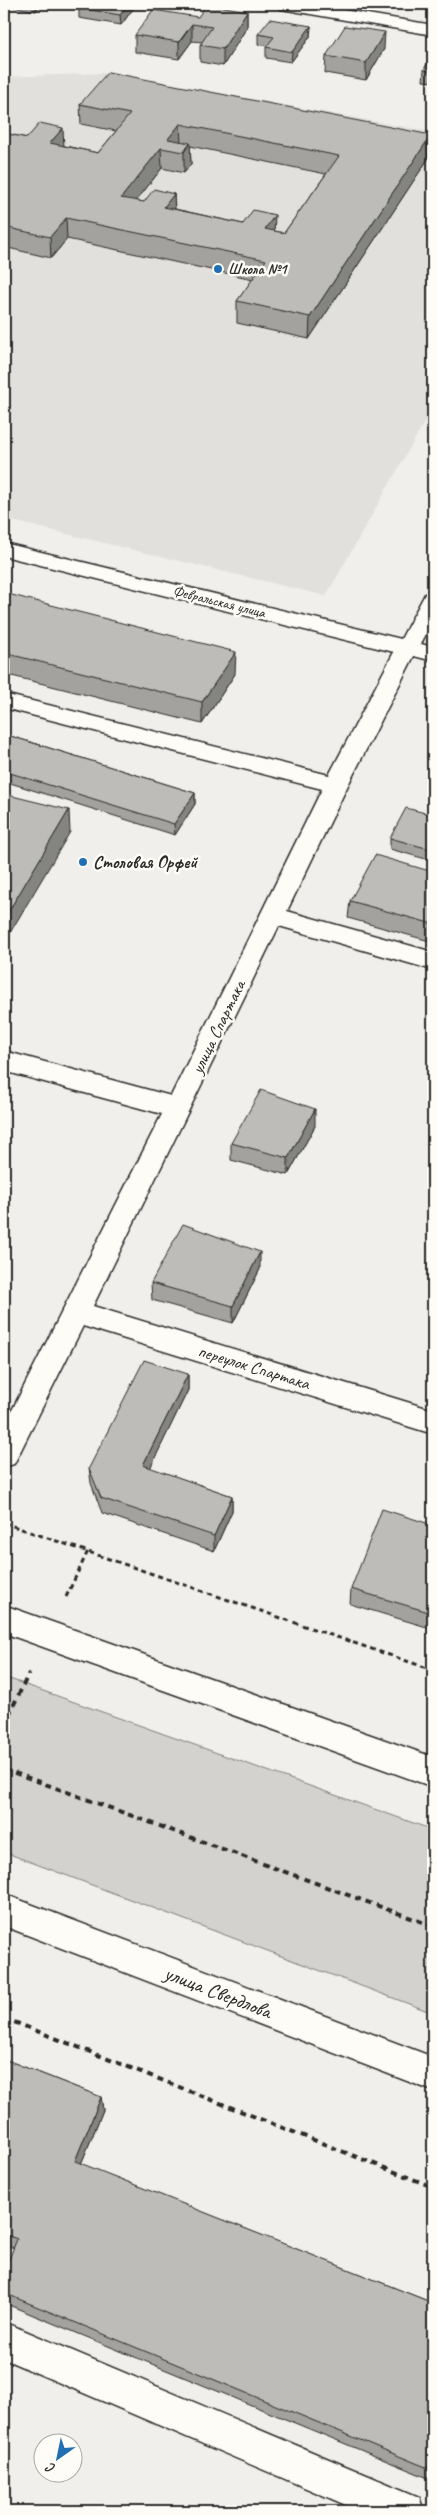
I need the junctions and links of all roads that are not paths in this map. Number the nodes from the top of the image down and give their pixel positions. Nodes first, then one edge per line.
1 (281, 4) edge
2 (433, 30) edge
3 (4, 550) edge
4 (433, 599) edge
5 (408, 648) junction
6 (433, 654) edge
7 (4, 701) edge
8 (336, 785) junction
9 (273, 916) junction
10 (433, 961) edge
11 (4, 1060) edge
12 (178, 1108) junction
13 (75, 1312) junction
14 (433, 1422) edge
15 (4, 1455) edge
16 (4, 1620) edge
17 (433, 1772) edge
18 (4, 1910) edge
19 (433, 2074) edge
20 (4, 2340) edge
21 (405, 2511) edge

1 - 2 street
3 - 5 street, Февральская улица
4 - 5 street, улица Спартака
5 - 6 street, Февральская улица
5 - 8 street, улица Спартака
7 - 8 street
8 - 9 street, улица Спартака
9 - 10 street
9 - 12 street, улица Спартака
11 - 12 street
12 - 13 street, улица Спартака
13 - 14 street, переулок Спартака
13 - 15 street, улица Спартака
16 - 17 street
18 - 19 street, улица Свердлова
20 - 21 street

